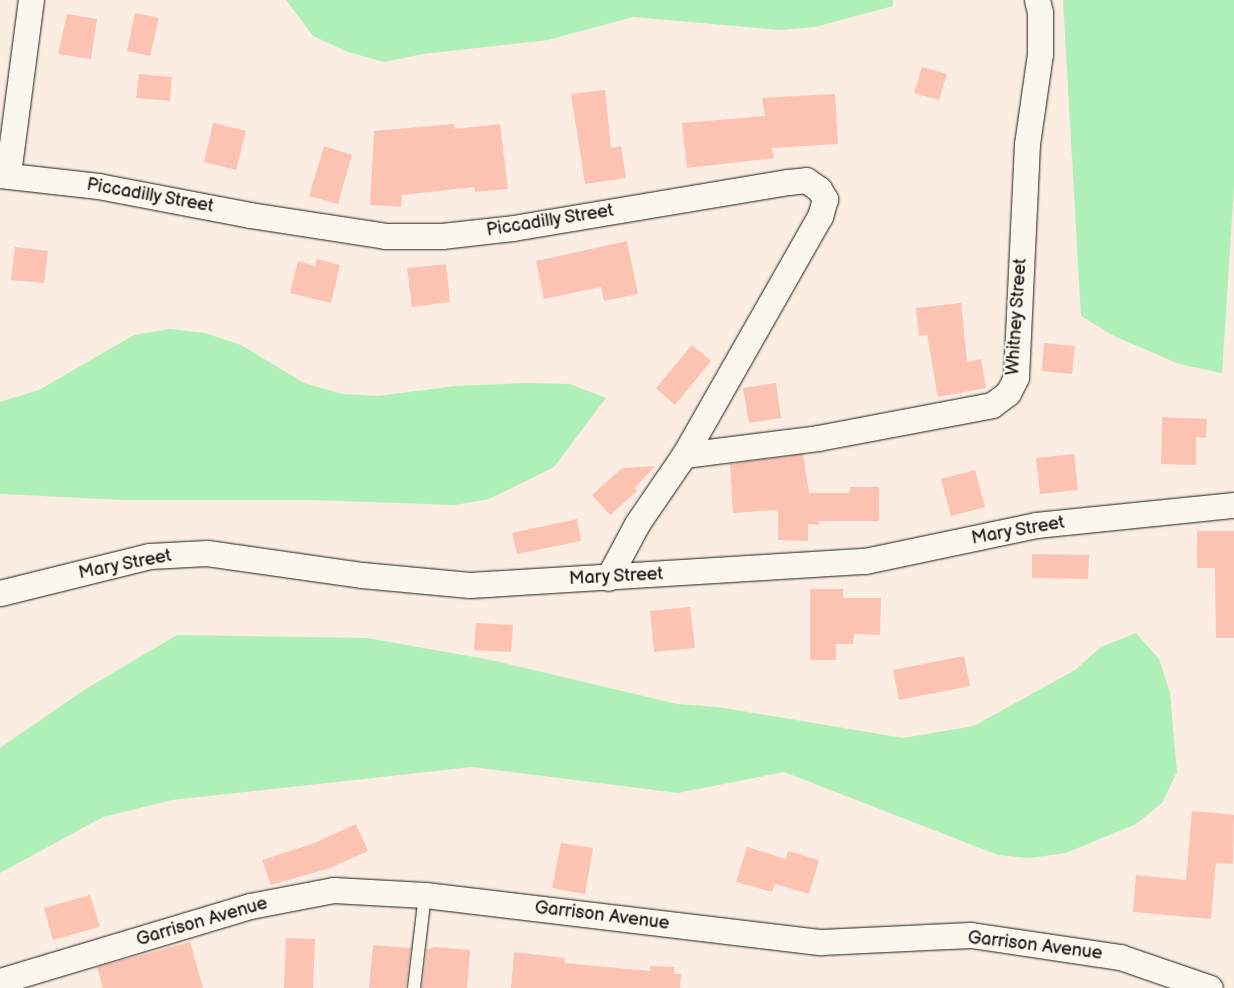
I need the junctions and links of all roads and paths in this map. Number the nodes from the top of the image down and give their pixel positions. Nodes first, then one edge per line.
1 (31, 0) edge
2 (1037, 0) edge
3 (4, 175) edge
4 (684, 455) junction
5 (1234, 505) edge
6 (608, 578) junction
7 (0, 593) edge
8 (425, 895) junction
9 (0, 981) edge
10 (414, 988) edge
11 (1210, 988) edge

1 - 3 street, Piccadilly Street
2 - 4 street, Whitney Street
3 - 4 street, Piccadilly Street
4 - 6 street, Piccadilly Street
5 - 6 street, Mary Street
6 - 7 street, Mary Street
8 - 9 street, Garrison Avenue
8 - 10 lane
8 - 11 street, Garrison Avenue

